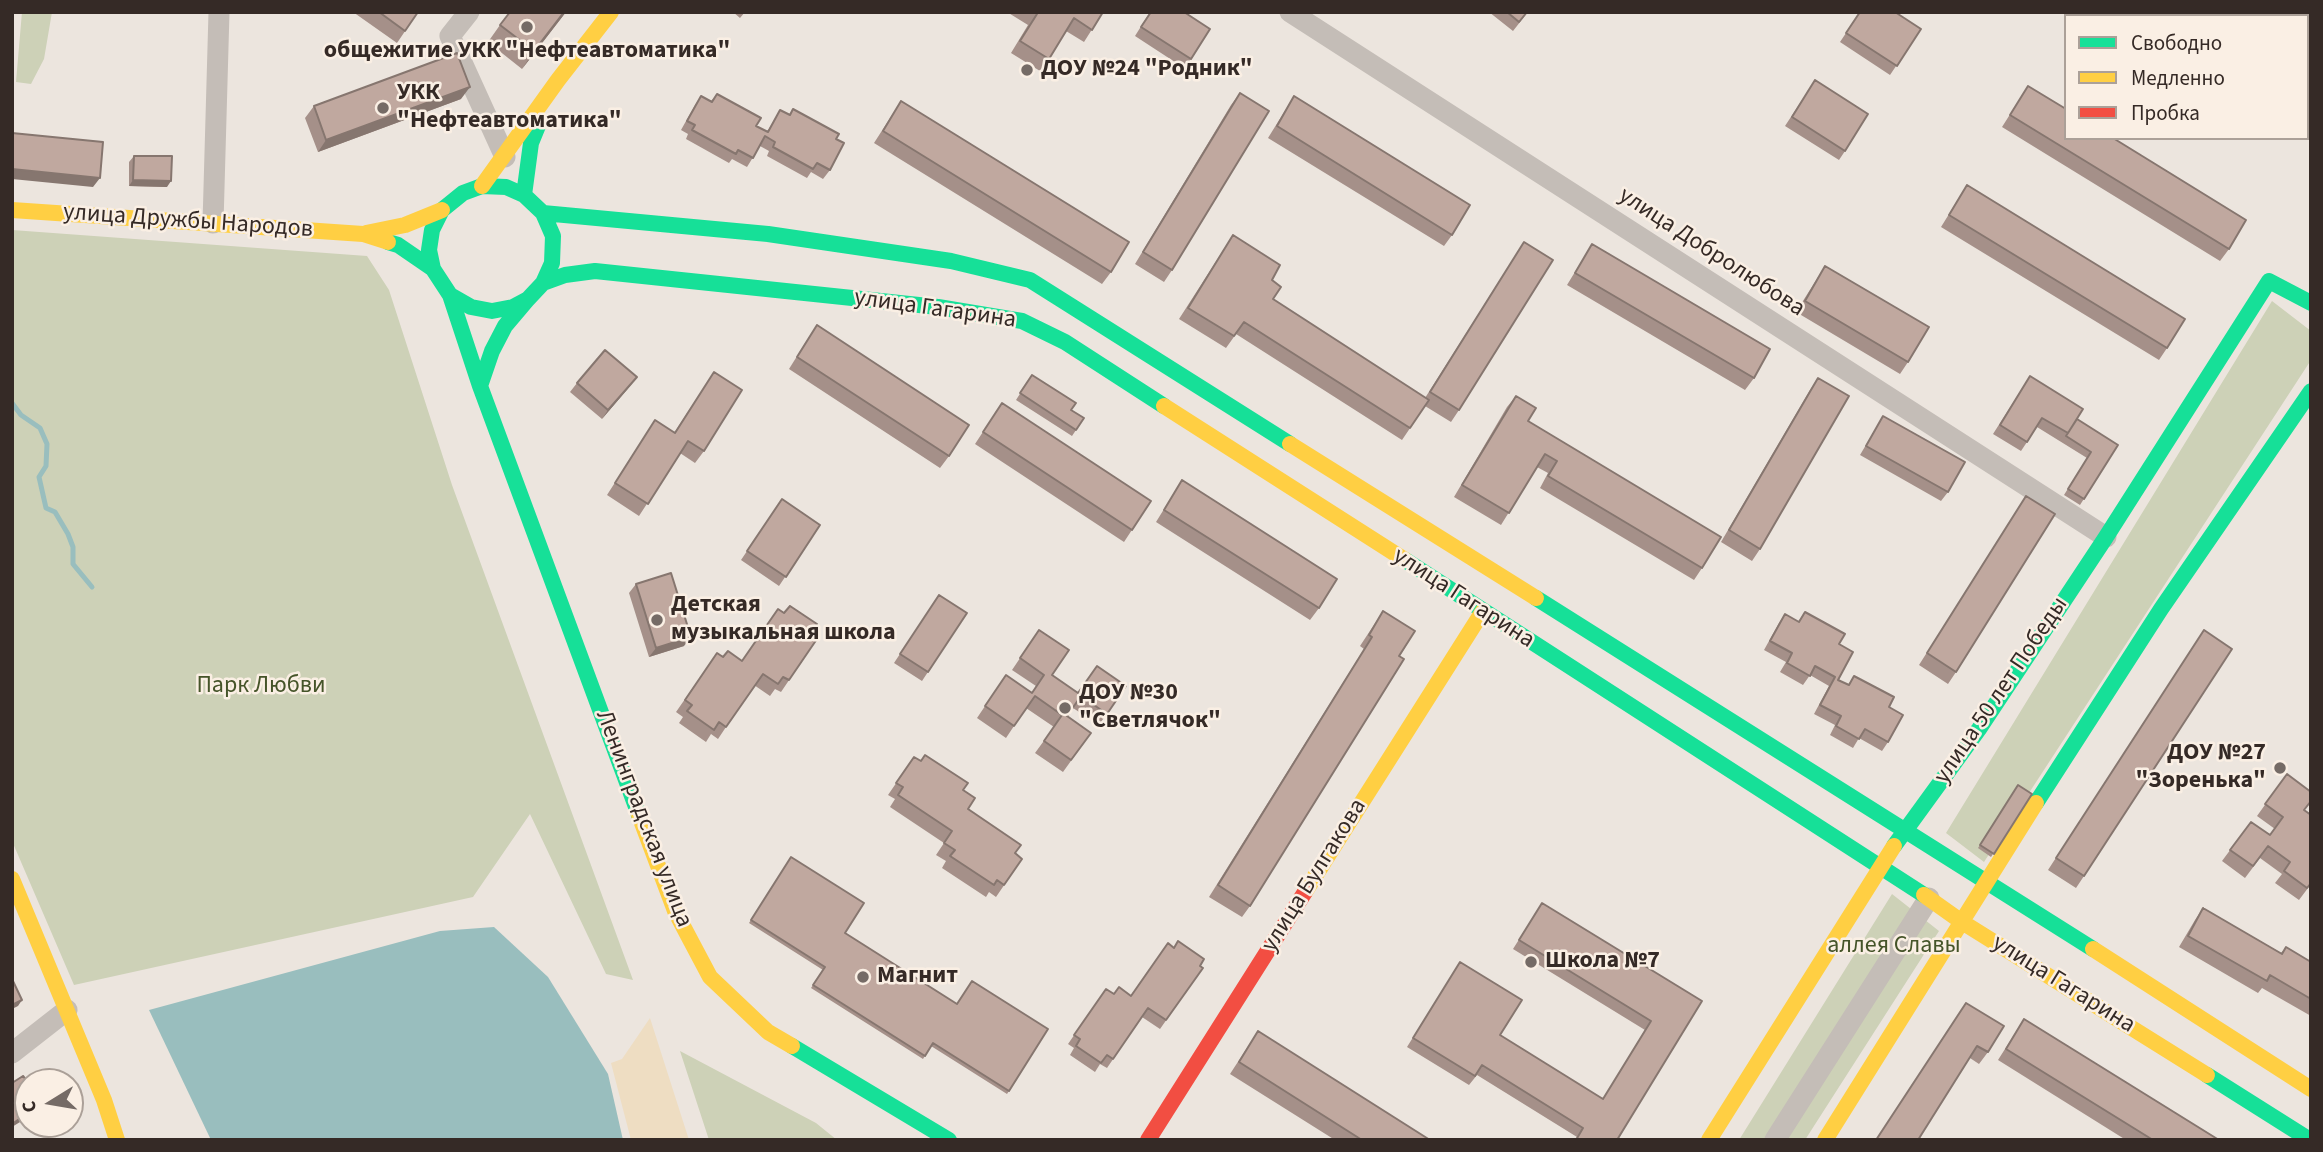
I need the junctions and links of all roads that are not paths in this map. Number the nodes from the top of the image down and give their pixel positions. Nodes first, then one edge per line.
1 (219, 12) edge
2 (469, 12) edge
3 (611, 12) edge
4 (1290, 12) edge
5 (558, 80) junction
6 (505, 158) junction
7 (482, 186) junction
8 (524, 195) junction
9 (12, 210) edge
10 (442, 210) junction
11 (543, 213) junction
12 (213, 223) junction
13 (363, 234) junction
14 (433, 269) junction
15 (543, 283) junction
16 (450, 295) junction
17 (528, 299) junction
18 (2311, 303) edge
19 (480, 386) junction
20 (2311, 391) edge
21 (2106, 537) junction
22 (1483, 611) junction
23 (1903, 831) junction
24 (1881, 868) junction
25 (12, 879) edge
26 (1986, 881) junction
27 (1929, 898) junction
28 (1962, 922) junction
29 (67, 1010) junction
30 (12, 1053) edge
31 (2311, 1089) edge
32 (117, 1140) edge
33 (949, 1140) edge
34 (1148, 1140) edge
35 (1709, 1140) edge
36 (1775, 1140) edge
37 (1825, 1140) edge
38 (2310, 1140) edge

1 - 12 street
2 - 6 street
3 - 5 street
4 - 21 street, улица Добролюбова
5 - 6 street
5 - 8 street
6 - 7 street
7 - 8 street
7 - 10 street
8 - 11 street
9 - 12 street, улица Дружбы Народов
10 - 13 street
10 - 14 street
11 - 15 street
11 - 23 street, улица Гагарина
12 - 13 street, улица Дружбы Народов
13 - 14 street
14 - 16 street
15 - 17 street
15 - 22 street, улица Гагарина
16 - 17 street
16 - 19 street, Ленинградская улица
17 - 19 street
18 - 21 street, улица 50 лет Победы
19 - 33 street, Ленинградская улица
20 - 26 street
21 - 23 street, улица 50 лет Победы
22 - 24 street, улица Гагарина
22 - 34 street, улица Булгакова
23 - 24 street, улица 50 лет Победы
23 - 26 street, улица Гагарина
24 - 27 street, улица Гагарина
24 - 35 street, улица 50 лет Победы
25 - 29 street
26 - 28 street
26 - 31 street, улица Гагарина
27 - 28 street, улица Гагарина
27 - 36 street
28 - 37 street
28 - 38 street, улица Гагарина
29 - 30 street
29 - 32 street

